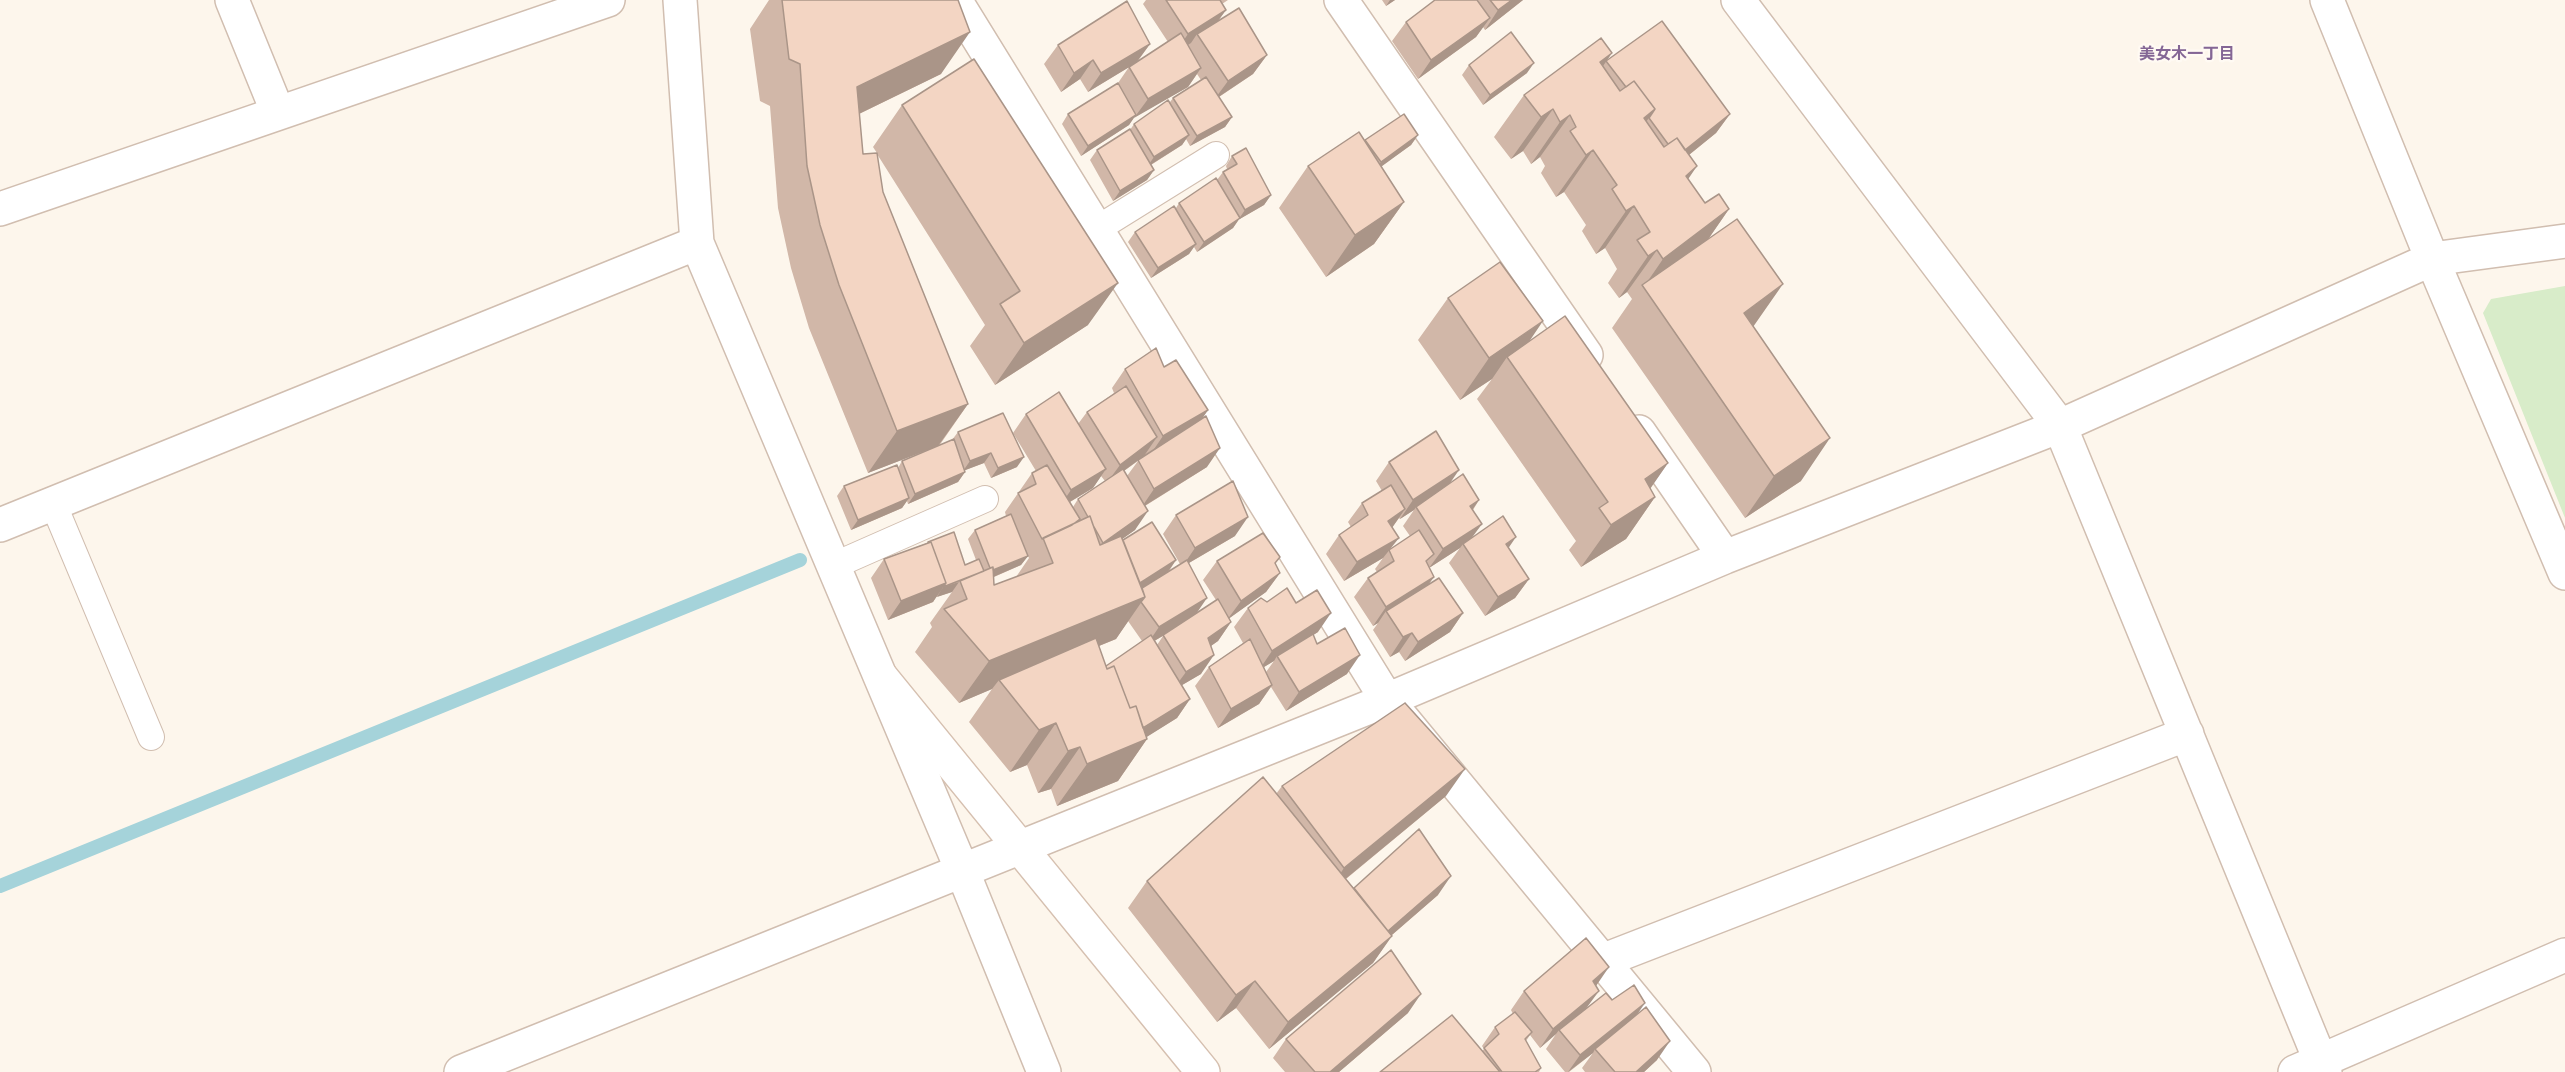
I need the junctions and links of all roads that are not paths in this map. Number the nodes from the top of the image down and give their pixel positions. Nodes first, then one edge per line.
1 (232, 0) edge
2 (608, 0) edge
3 (680, 0) edge
4 (956, 0) edge
5 (1341, 0) edge
6 (1738, 0) edge
7 (2327, 0) edge
8 (278, 113) junction
9 (1216, 155) dead end
10 (0, 209) edge
11 (1097, 229) junction
12 (2565, 241) edge
13 (697, 243) junction
14 (2432, 259) junction
15 (1604, 381) edge
16 (1624, 410) edge
17 (2060, 426) junction
18 (985, 499) dead end
19 (53, 503) junction
20 (0, 525) edge
21 (1725, 557) junction
22 (833, 566) junction
23 (2565, 573) edge
24 (881, 677) junction
25 (1386, 700) junction
26 (2187, 734) junction
27 (151, 737) dead end
28 (1019, 847) junction
29 (962, 870) junction
30 (2565, 954) edge
31 (1602, 961) junction
32 (512, 1063) edge
33 (2314, 1068) edge
34 (461, 1072) edge
35 (1044, 1072) edge
36 (1203, 1072) edge
37 (1694, 1072) edge

1 - 8 street
2 - 8 street
3 - 13 street
4 - 11 street
5 - 15 street
6 - 17 street
7 - 14 street
8 - 10 street
9 - 11 lane
11 - 25 street
12 - 14 street
13 - 19 street
13 - 22 street
14 - 17 street
14 - 23 street
16 - 21 street
17 - 21 street
17 - 26 street
18 - 22 lane
19 - 20 street
19 - 27 lane
21 - 25 street
22 - 24 street
24 - 28 street
24 - 29 street
25 - 28 street
25 - 31 street
26 - 31 street
26 - 33 street
28 - 29 street
28 - 36 street
29 - 32 street
29 - 35 street
30 - 33 street
31 - 37 street
32 - 34 street

